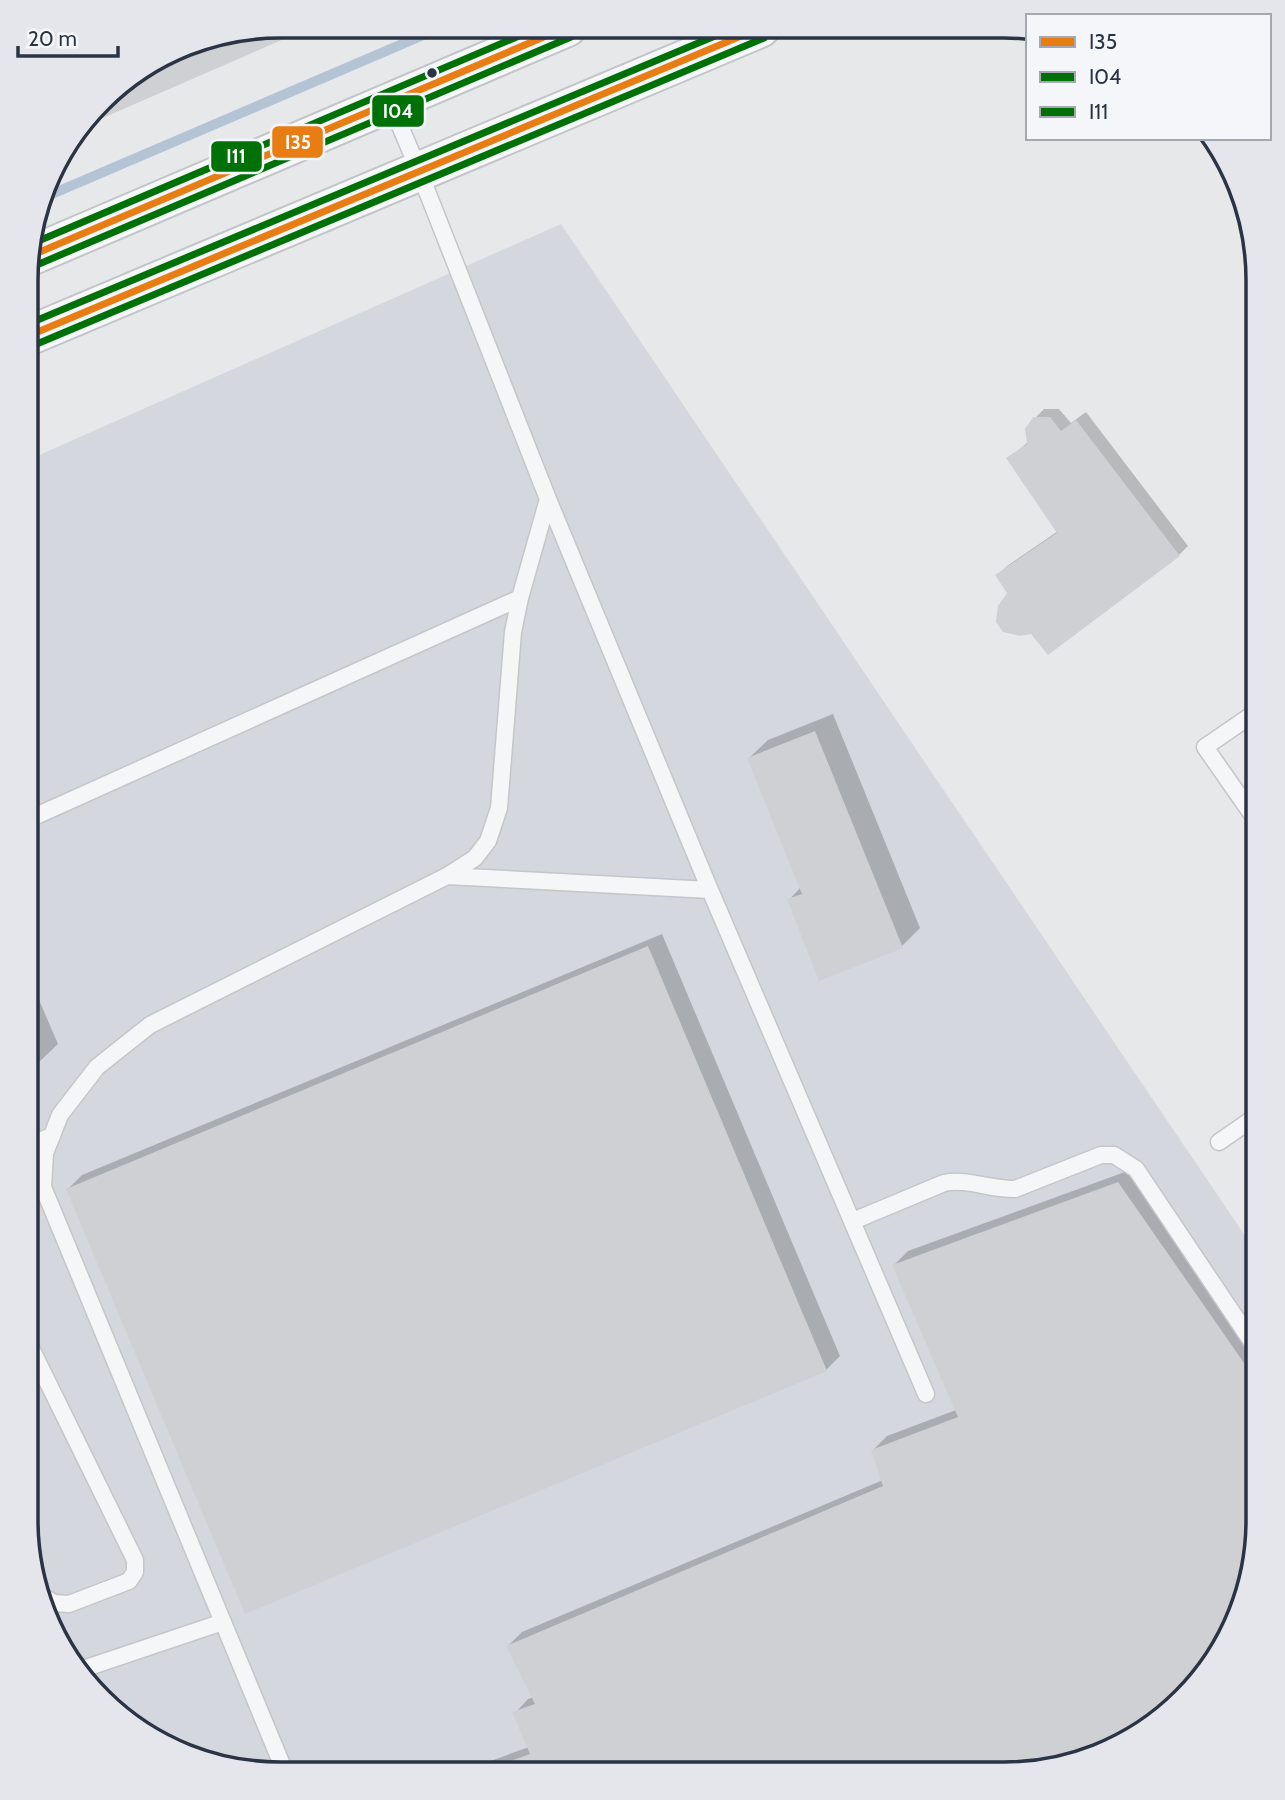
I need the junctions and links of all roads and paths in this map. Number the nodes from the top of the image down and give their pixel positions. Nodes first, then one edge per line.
1 (540, 38) edge
2 (736, 38) edge
3 (390, 102) junction
4 (419, 171) junction
5 (41, 252) edge
6 (38, 332) edge
7 (548, 499) junction
8 (520, 598) junction
9 (1247, 718) edge
10 (1247, 807) edge
11 (38, 815) edge
12 (447, 876) junction
13 (710, 890) junction
14 (1246, 1123) edge
15 (52, 1136) junction
16 (38, 1142) edge
17 (1219, 1142) dead end
18 (853, 1221) junction
19 (1246, 1333) edge
20 (38, 1362) edge
21 (926, 1394) dead end
22 (53, 1602) edge
23 (223, 1622) junction
24 (88, 1667) edge
25 (281, 1762) edge

1 - 3 main road
2 - 4 main road
3 - 4 lane
3 - 5 main road
4 - 6 main road
4 - 7 lane
7 - 8 lane
7 - 13 lane
8 - 11 lane
8 - 12 lane
9 - 10 lane
12 - 13 lane
12 - 15 lane
13 - 18 lane
14 - 17 lane
15 - 16 lane
15 - 23 lane
18 - 19 lane
18 - 21 lane
20 - 22 lane
23 - 24 lane
23 - 25 lane

